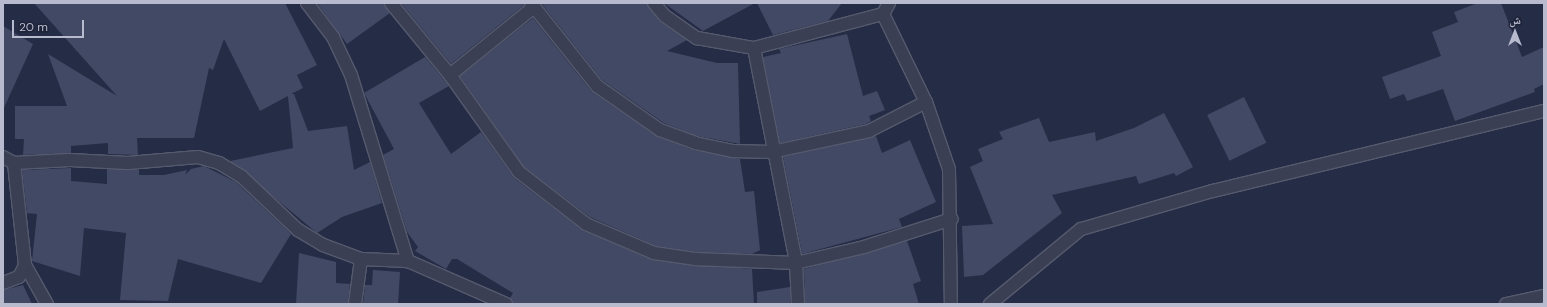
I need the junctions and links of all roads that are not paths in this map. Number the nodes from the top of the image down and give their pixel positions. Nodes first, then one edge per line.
1 (307, 3) edge
2 (392, 3) edge
3 (654, 3) edge
4 (532, 5) edge
5 (886, 8) edge
6 (754, 48) junction
7 (450, 75) junction
8 (926, 102) junction
9 (1544, 111) edge
10 (772, 152) junction
11 (3, 157) edge
12 (14, 164) junction
13 (952, 219) junction
14 (361, 259) junction
15 (408, 261) junction
16 (796, 263) junction
17 (25, 265) junction
18 (3, 283) edge
19 (1544, 296) edge
20 (47, 304) edge
21 (355, 304) edge
22 (506, 304) edge
23 (798, 304) edge
24 (951, 304) edge
25 (990, 304) edge
26 (1506, 304) edge

1 - 15 street
2 - 7 street
3 - 6 street
4 - 7 street
4 - 10 street
5 - 6 street
5 - 8 street
6 - 10 street
7 - 16 street
8 - 10 street
8 - 13 street
9 - 25 street
10 - 16 street
11 - 12 street
12 - 14 street
12 - 17 street
13 - 16 street
13 - 24 street
14 - 15 street
14 - 21 street
15 - 22 street
16 - 23 street
17 - 18 street
17 - 20 street
19 - 26 street

